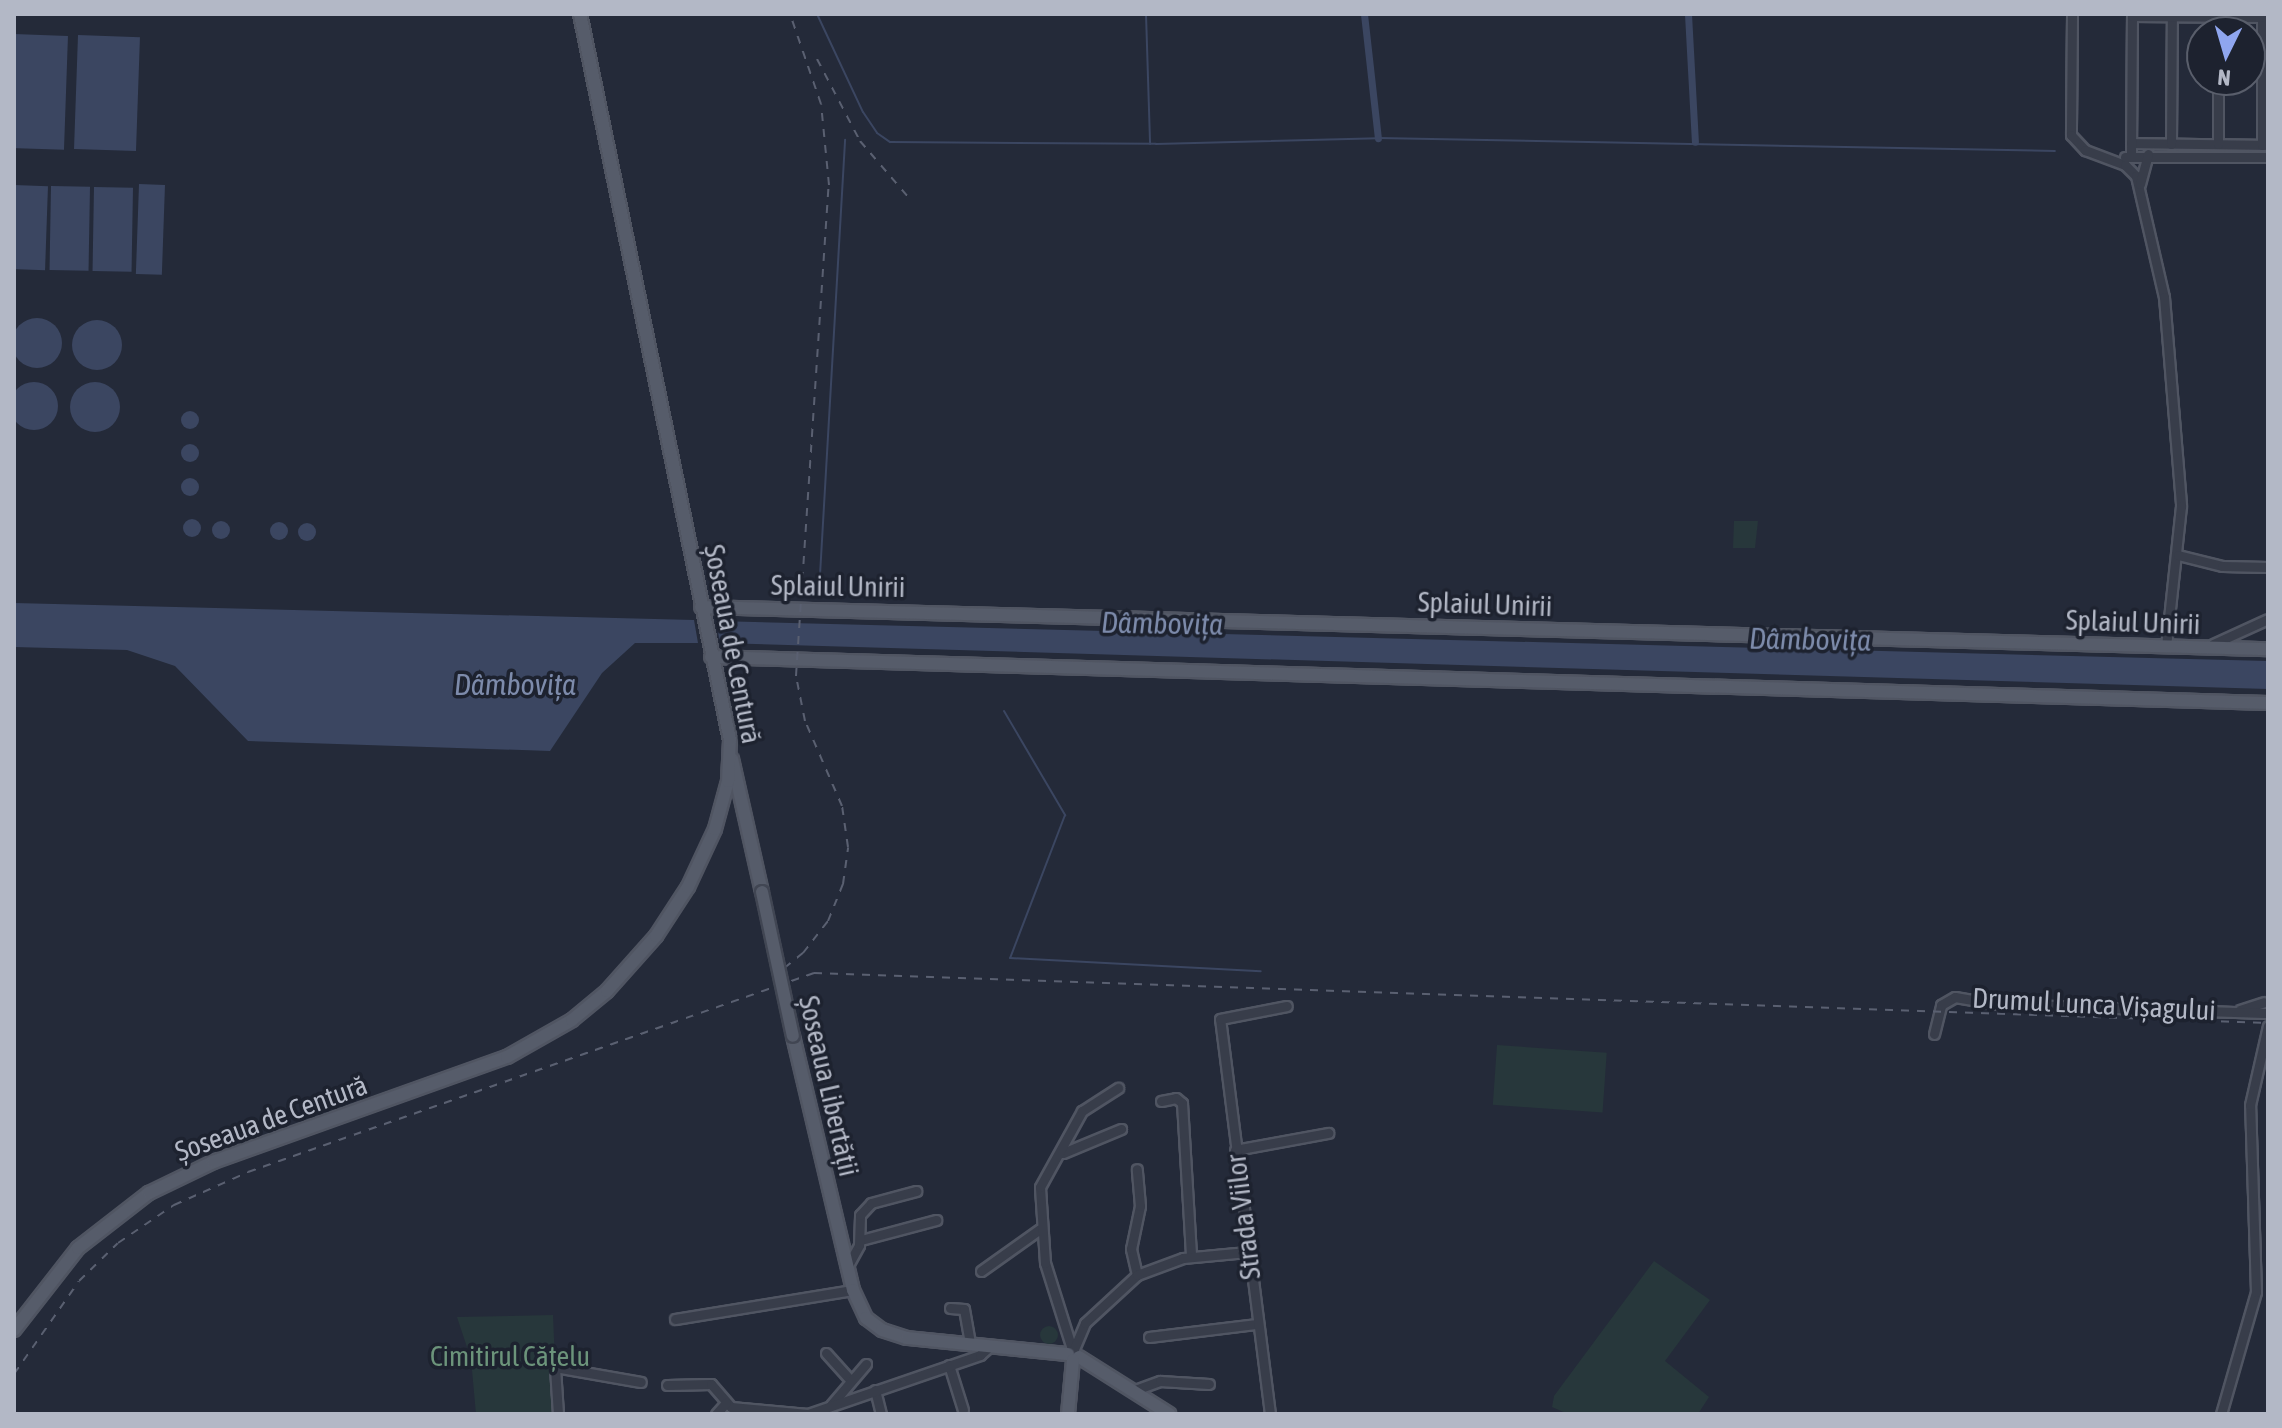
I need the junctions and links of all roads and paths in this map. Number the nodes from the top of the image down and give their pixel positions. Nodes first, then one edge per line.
1 (580, 14) edge
2 (2072, 14) edge
3 (2172, 16) junction
4 (2186, 16) edge
5 (2218, 96) edge
6 (2266, 96) edge
7 (2131, 143) junction
8 (2171, 144) junction
9 (2218, 144) junction
10 (2266, 145) edge
11 (2139, 154) junction
12 (2267, 157) edge
13 (2110, 159) junction
14 (2132, 170) junction
15 (2140, 184) junction
16 (2178, 555) junction
17 (2268, 567) edge
18 (703, 614) junction
19 (2268, 619) edge
20 (2166, 646) junction
21 (2198, 647) junction
22 (2268, 649) edge
23 (711, 657) junction
24 (742, 658) junction
25 (717, 684) junction
26 (2268, 703) edge
27 (730, 755) junction
28 (728, 781) junction
29 (720, 816) junction
30 (746, 819) junction
31 (2267, 998) edge
32 (1287, 1006) dead end
33 (2233, 1012) junction
34 (2267, 1014) edge
35 (2268, 1026) edge
36 (1934, 1034) dead end
37 (1118, 1088) dead end
38 (1161, 1101) dead end
39 (1121, 1129) dead end
40 (1328, 1133) dead end
41 (1235, 1150) junction
42 (1063, 1153) junction
43 (1137, 1169) dead end
44 (916, 1191) dead end
45 (936, 1220) dead end
46 (1040, 1229) junction
47 (861, 1240) junction
48 (1247, 1252) junction
49 (1191, 1256) junction
50 (847, 1267) junction
51 (981, 1271) dead end
52 (1137, 1275) junction
53 (853, 1290) junction
54 (950, 1308) dead end
55 (675, 1319) dead end
56 (1257, 1324) junction
57 (14, 1330) edge
58 (1149, 1337) dead end
59 (970, 1344) junction
60 (990, 1346) junction
61 (826, 1353) dead end
62 (1073, 1354) junction
63 (866, 1364) dead end
64 (949, 1365) junction
65 (850, 1380) junction
66 (641, 1382) dead end
67 (1209, 1384) dead end
68 (667, 1385) dead end
69 (875, 1390) junction
70 (1135, 1390) junction
71 (726, 1403) junction
72 (831, 1405) junction
73 (963, 1410) dead end
74 (1167, 1413) edge
75 (558, 1414) edge
76 (716, 1414) edge
77 (808, 1414) edge
78 (881, 1414) edge
79 (1068, 1414) edge
80 (1270, 1414) edge
81 (2221, 1414) edge

1 - 18 main road, Șoseaua de Centură
2 - 13 street
3 - 4 street
3 - 7 street
3 - 8 street
5 - 9 street
6 - 10 street
7 - 8 street
7 - 11 street
8 - 9 street
9 - 10 street
10 - 12 street
11 - 12 street
11 - 13 street
11 - 14 street
11 - 15 street
13 - 14 street
14 - 15 street
15 - 16 street
16 - 17 street
16 - 20 street
18 - 20 main road, Splaiul Unirii
18 - 23 main road, Șoseaua de Centură
19 - 21 street
20 - 21 main road, Splaiul Unirii
21 - 22 main road, Splaiul Unirii
23 - 24 main road
23 - 25 main road, Șoseaua de Centură
24 - 25 main road
24 - 26 main road
25 - 27 main road, Șoseaua de Centură
27 - 28 main road, Șoseaua de Centură
27 - 30 main road, Șoseaua Libertății
28 - 29 main road, Șoseaua de Centură
28 - 30 main road
29 - 30 main road
29 - 57 main road, Șoseaua de Centură
30 - 50 main road, Șoseaua Libertății, bridge
31 - 33 street, Drumul Lunca Vișagului
31 - 34 street
32 - 41 street, Strada Viilor
33 - 34 street, Drumul Lunca Vișagului
33 - 36 street, Drumul Lunca Vișagului
35 - 81 street
37 - 42 street
38 - 49 street
39 - 42 street
40 - 41 street
41 - 48 street, Strada Viilor
42 - 46 street
43 - 52 street
44 - 47 street
45 - 47 street
46 - 51 street
46 - 62 street
47 - 50 street
48 - 49 street
48 - 56 street, Strada Viilor
49 - 52 street
50 - 53 main road, Șoseaua Libertății
52 - 62 street
53 - 55 street
53 - 59 main road, Șoseaua Libertății
54 - 59 street
56 - 58 street
56 - 80 street, Strada Viilor
59 - 60 main road, Șoseaua Libertății
60 - 62 main road, Șoseaua Libertății
60 - 64 street
61 - 65 street
62 - 70 main road, Șoseaua Libertății
62 - 79 main road
63 - 65 street
64 - 69 street
64 - 73 street
65 - 72 street
66 - 75 street
67 - 70 street
68 - 71 street
69 - 72 street
69 - 78 street
70 - 74 main road, Șoseaua Libertății
71 - 76 street
71 - 77 street
72 - 77 street

